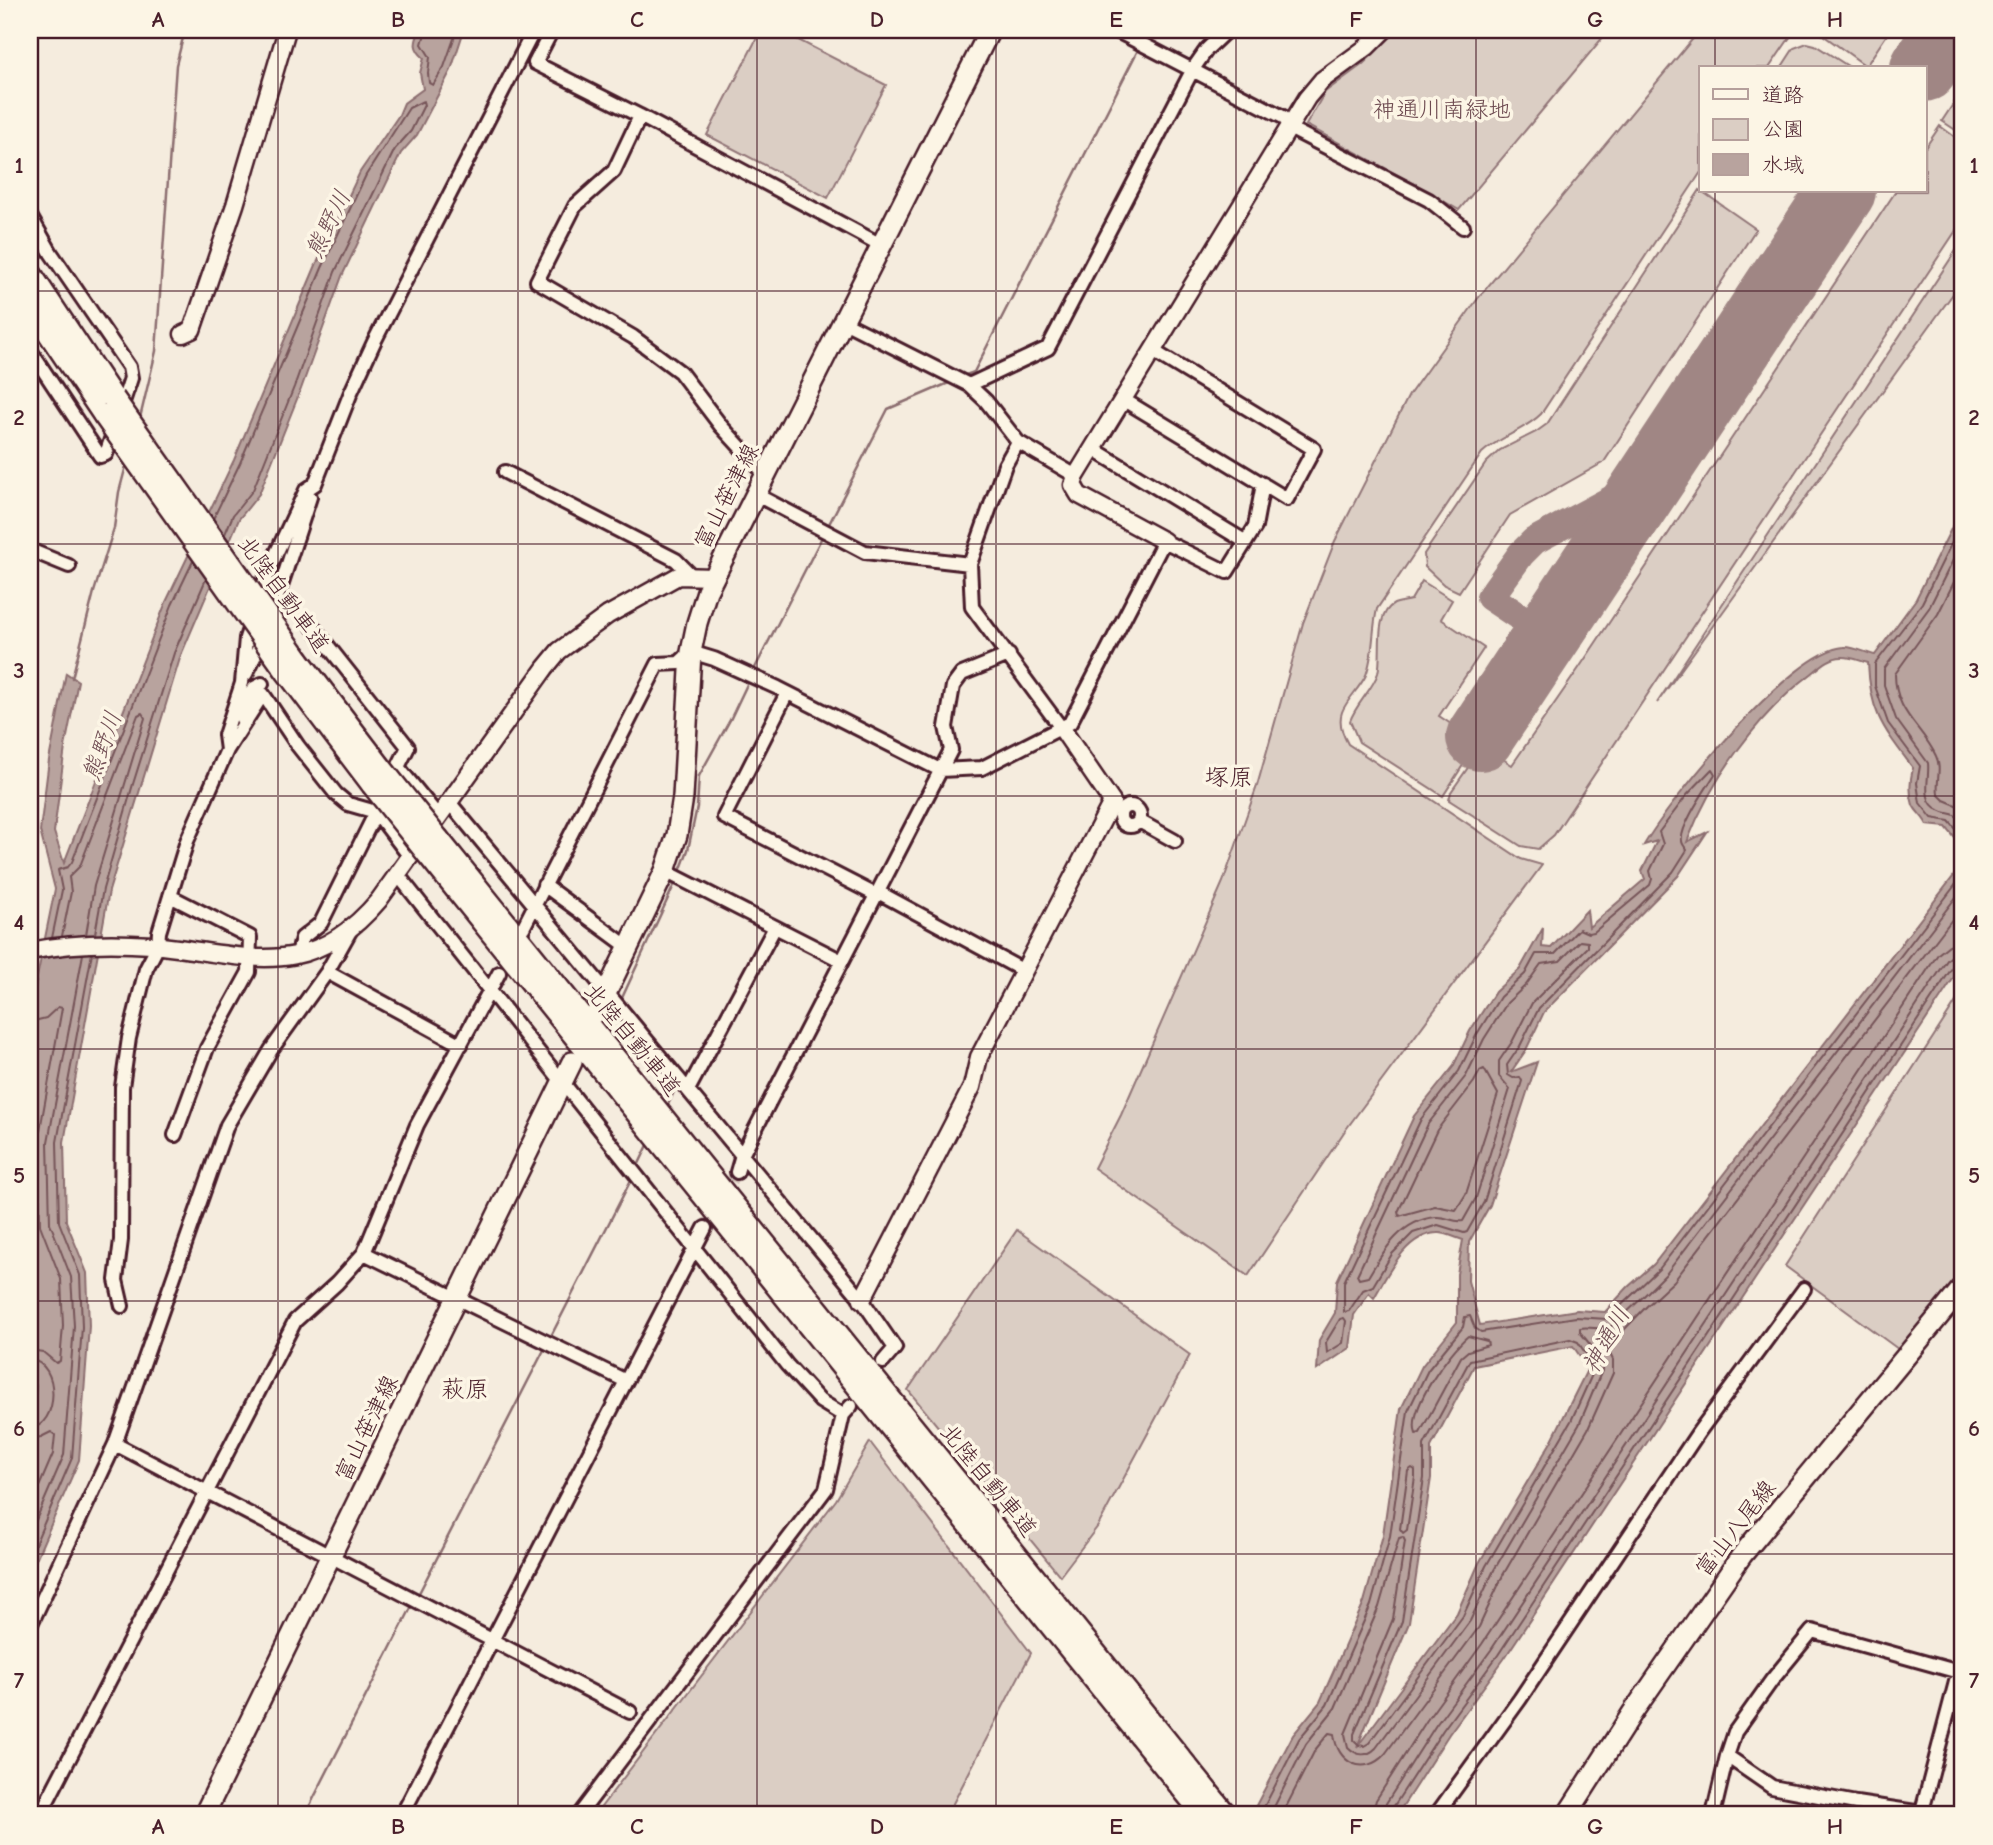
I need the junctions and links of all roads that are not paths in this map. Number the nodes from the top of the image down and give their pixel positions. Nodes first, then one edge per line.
1 (287, 30) edge
2 (534, 30) edge
3 (552, 30) edge
4 (990, 30) edge
5 (1115, 30) edge
6 (1227, 30) edge
7 (1384, 30) edge
8 (1193, 69) junction
9 (640, 116) junction
10 (1289, 125) junction
11 (30, 216) edge
12 (1463, 227) dead end
13 (881, 245) junction
14 (30, 273) edge
15 (30, 305) edge
16 (842, 321) junction
17 (183, 334) dead end
18 (30, 350) edge
19 (1153, 351) junction
20 (36, 369) edge
21 (969, 385) junction
22 (1124, 400) junction
23 (109, 407) junction
24 (1018, 442) junction
25 (1093, 449) junction
26 (505, 472) dead end
27 (765, 474) junction
28 (1076, 476) junction
29 (1263, 484) junction
30 (755, 494) junction
31 (1164, 541) junction
32 (1246, 542) junction
33 (30, 550) edge
34 (970, 565) junction
35 (69, 566) dead end
36 (693, 576) junction
37 (713, 577) junction
38 (313, 627) dead end
39 (691, 652) junction
40 (1009, 655) junction
41 (262, 684) dead end
42 (787, 693) junction
43 (244, 723) junction
44 (1062, 729) junction
45 (227, 750) junction
46 (940, 770) junction
47 (384, 773) junction
48 (449, 802) junction
49 (1116, 808) junction
50 (376, 812) junction
51 (438, 816) junction
52 (1175, 841) dead end
53 (425, 850) junction
54 (665, 870) junction
55 (398, 875) junction
56 (544, 886) junction
57 (877, 893) junction
58 (170, 896) junction
59 (535, 904) junction
60 (775, 927) junction
61 (523, 928) dead end
62 (350, 930) junction
63 (155, 946) junction
64 (628, 947) junction
65 (30, 951) edge
66 (298, 954) junction
67 (248, 959) junction
68 (842, 961) junction
69 (1024, 971) junction
70 (327, 972) junction
71 (499, 973) dead end
72 (489, 991) junction
73 (606, 992) junction
74 (597, 1012) dead end
75 (461, 1045) junction
76 (572, 1062) dead end
77 (563, 1081) junction
78 (688, 1090) junction
79 (175, 1135) dead end
80 (742, 1155) junction
81 (737, 1172) tunnel mouth
82 (705, 1228) tunnel mouth
83 (695, 1246) junction
84 (364, 1253) junction
85 (1963, 1287) edge
86 (1804, 1289) dead end
87 (457, 1298) junction
88 (862, 1300) junction
89 (122, 1306) dead end
90 (883, 1362) dead end
91 (626, 1381) junction
92 (891, 1415) junction
93 (115, 1444) junction
94 (207, 1493) junction
95 (331, 1555) junction
96 (30, 1626) edge
97 (492, 1640) junction
98 (1963, 1655) edge
99 (1959, 1672) junction
100 (630, 1712) dead end
101 (1727, 1756) junction
102 (1922, 1814) edge
103 (40, 1815) edge
104 (204, 1815) edge
105 (402, 1815) edge
106 (579, 1815) edge
107 (1204, 1815) edge
108 (1226, 1815) edge
109 (1436, 1815) edge
110 (1567, 1815) edge
111 (1713, 1815) edge

1 - 17 street
2 - 45 street
3 - 9 street
4 - 13 main road, 富山笹津線
5 - 8 street
6 - 8 street
7 - 10 street
8 - 10 street
8 - 21 street
9 - 13 street
9 - 27 street
10 - 12 street
10 - 19 street
11 - 20 street
13 - 16 main road, 富山笹津線
14 - 23 highway, 北陸自動車道
15 - 23 highway, 北陸自動車道
16 - 21 street
16 - 27 main road, 富山笹津線
18 - 20 street
19 - 22 street
19 - 29 street
21 - 24 street
22 - 25 street
22 - 29 street
23 - 47 highway, 北陸自動車道, bridge
24 - 28 street
24 - 34 street
25 - 28 street
25 - 32 street
26 - 36 street
27 - 30 main road, 富山笹津線
28 - 31 street
29 - 32 street
30 - 34 street
30 - 37 main road, 富山笹津線
31 - 32 street
31 - 44 street
33 - 35 street
34 - 40 street
36 - 37 street
36 - 48 street
37 - 39 main road, 富山笹津線
38 - 47 street
39 - 42 street
39 - 54 main road, 富山笹津線
39 - 56 street
40 - 44 street
40 - 46 street
41 - 43 street
42 - 46 street
42 - 57 street
43 - 45 street
43 - 50 street
44 - 46 street
44 - 49 street
45 - 58 street
46 - 57 street
47 - 50 street
47 - 51 street
47 - 53 highway, 北陸自動車道, bridge
48 - 51 street
48 - 59 street
49 - 52 street
49 - 69 street
50 - 53 street
50 - 66 street
51 - 53 street
53 - 55 street
53 - 92 highway, 北陸自動車道
54 - 60 street
54 - 64 main road, 富山笹津線
55 - 62 street
55 - 72 street
56 - 59 street
56 - 64 street
57 - 68 street
57 - 69 street
58 - 63 street
58 - 67 street
59 - 61 street
59 - 73 street
60 - 68 street
60 - 78 street
62 - 66 street
62 - 70 street
63 - 65 street
63 - 67 street
63 - 89 street
64 - 73 main road, 富山笹津線
66 - 67 street
67 - 79 street
68 - 80 street
69 - 88 street
70 - 75 street
70 - 93 street
71 - 72 street
72 - 75 street
72 - 77 street
73 - 74 main road, 富山笹津線
73 - 78 street
75 - 84 street
76 - 77 main road, 富山笹津線
77 - 83 street
77 - 87 main road, 富山笹津線
78 - 80 street
80 - 81 street
80 - 88 street
82 - 83 street
83 - 91 street
83 - 106 street
84 - 87 street
84 - 94 street
85 - 110 main road, 富山八尾線
86 - 109 street
87 - 91 street
87 - 95 main road, 富山笹津線
88 - 90 street
91 - 97 street
92 - 107 highway, 北陸自動車道
92 - 108 highway, 北陸自動車道
93 - 94 street
93 - 96 street
94 - 95 street
94 - 103 street
95 - 97 street
95 - 104 main road, 富山笹津線
97 - 100 street
97 - 105 street
98 - 99 street
99 - 101 street
99 - 102 street
101 - 102 street
101 - 111 street

